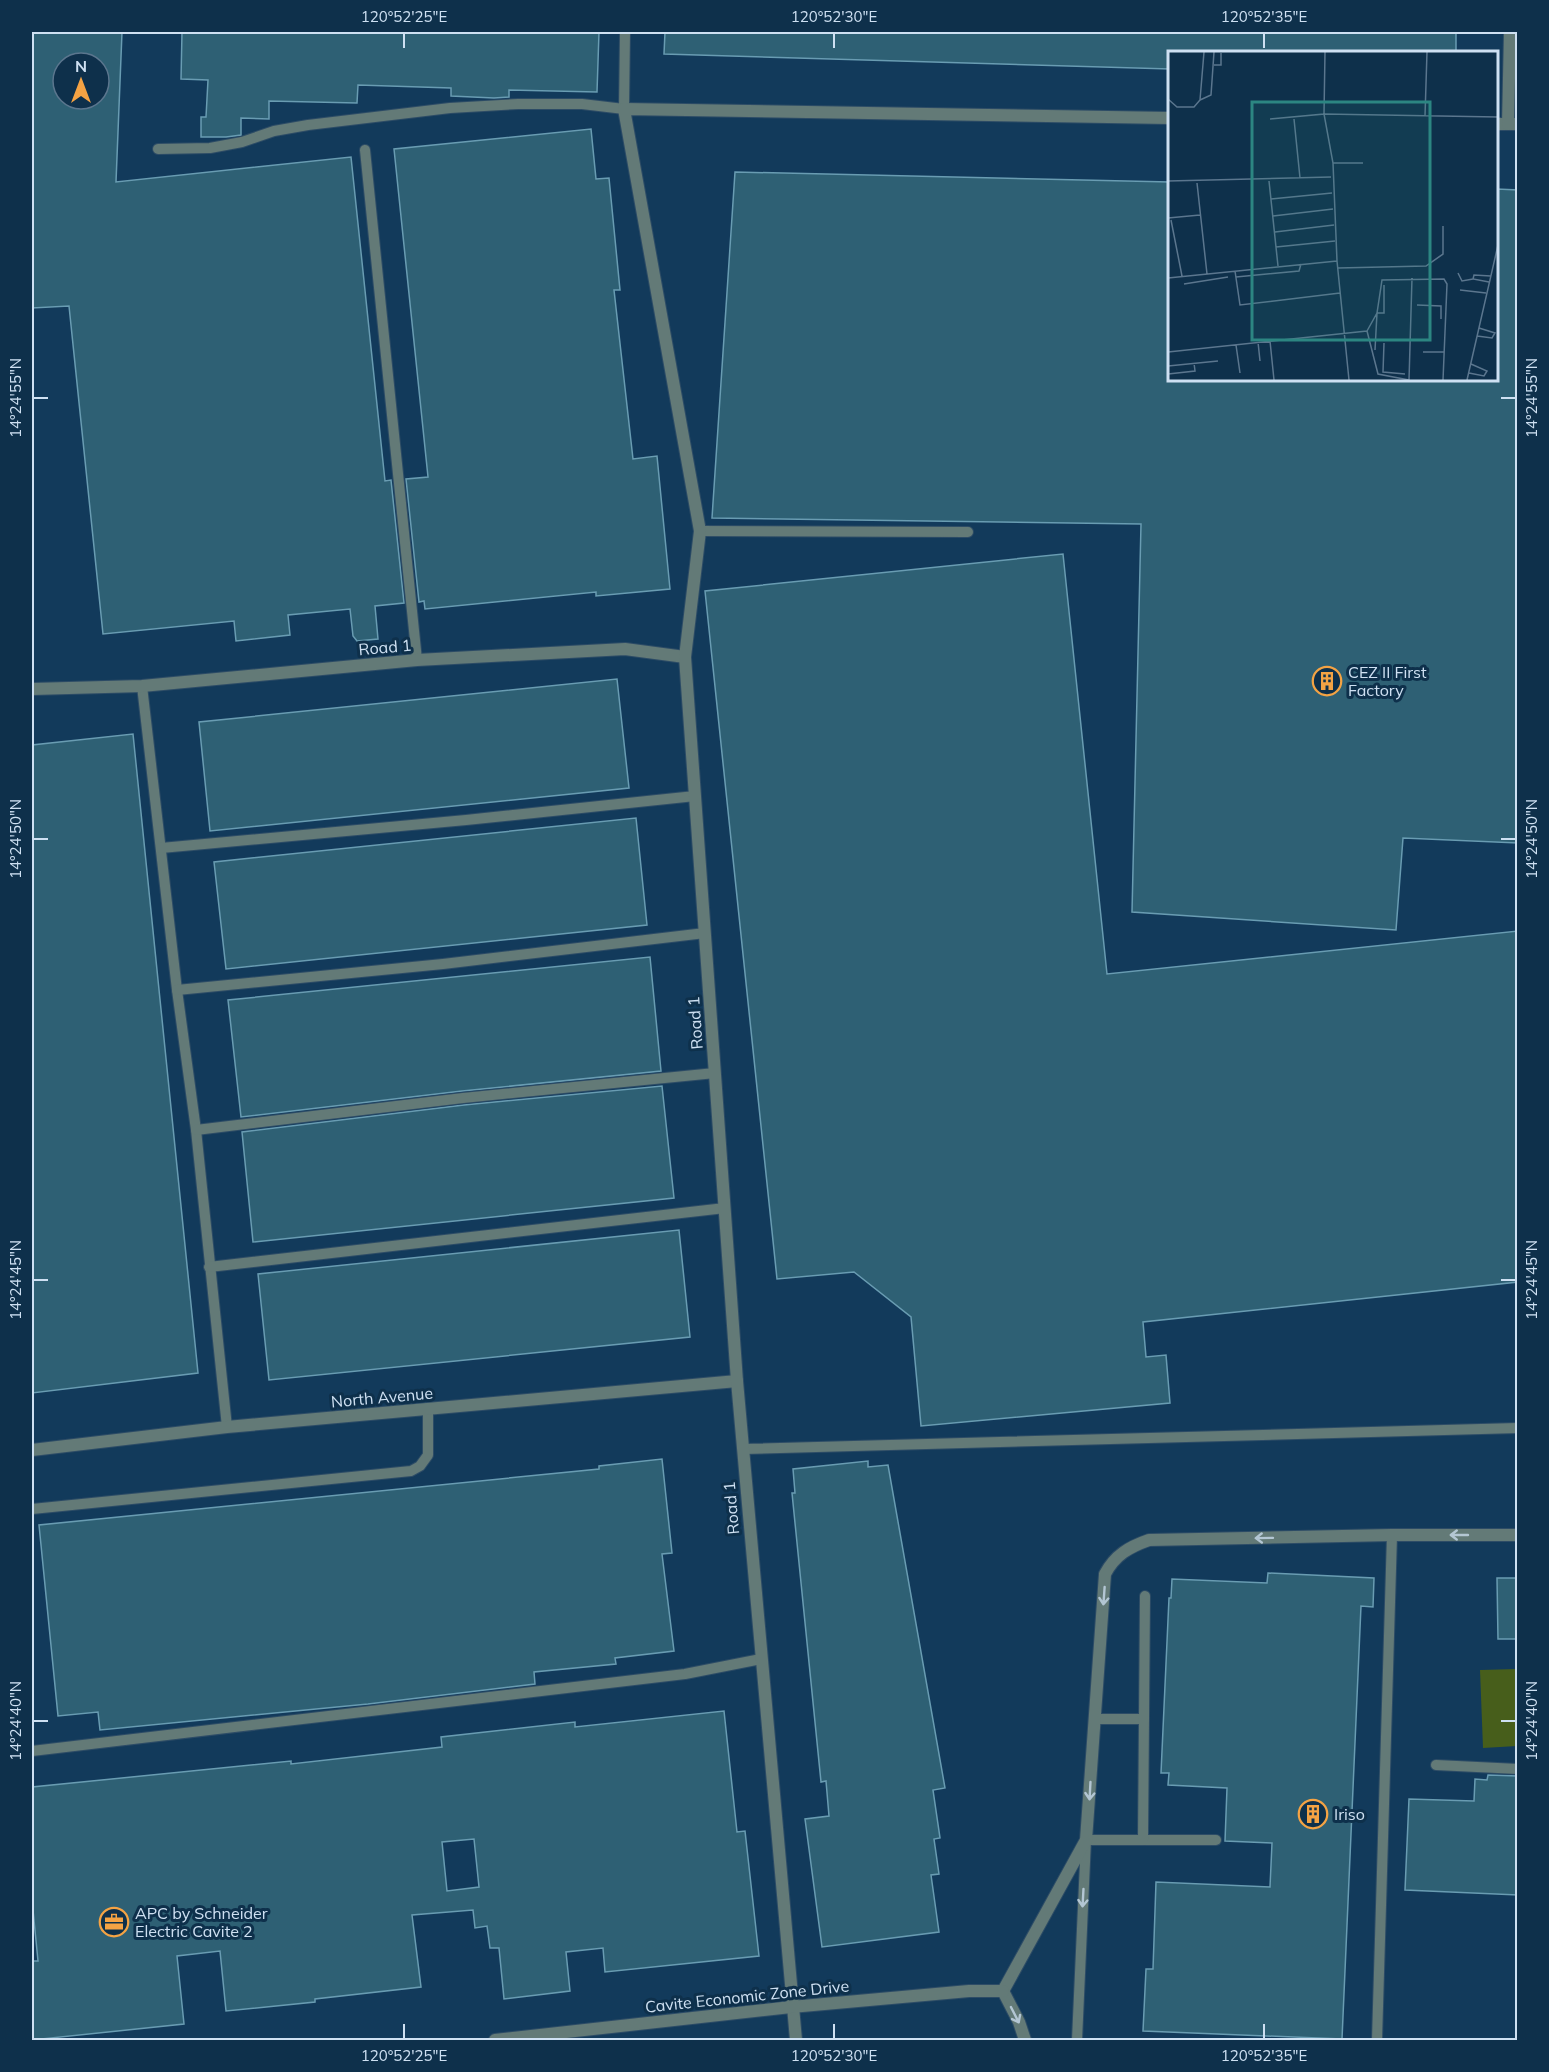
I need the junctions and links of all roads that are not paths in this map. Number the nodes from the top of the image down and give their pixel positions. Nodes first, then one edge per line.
1 (625, 32) edge
2 (1510, 32) edge
3 (624, 109) junction
4 (1168, 118) edge
5 (1507, 124) edge
6 (158, 149) dead end
7 (365, 150) dead end
8 (700, 531) junction
9 (968, 532) dead end
10 (685, 657) junction
11 (417, 660) junction
12 (142, 686) junction
13 (32, 689) edge
14 (695, 796) junction
15 (161, 848) junction
16 (705, 933) junction
17 (177, 990) junction
18 (715, 1073) junction
19 (196, 1130) junction
20 (725, 1208) junction
21 (209, 1267) junction
22 (737, 1381) junction
23 (428, 1409) junction
24 (227, 1427) junction
25 (1518, 1428) edge
26 (743, 1449) junction
27 (32, 1450) edge
28 (32, 1509) edge
29 (1392, 1535) junction
30 (1518, 1535) edge
31 (1145, 1596) dead end
32 (761, 1659) junction
33 (1095, 1719) junction
34 (1144, 1719) junction
35 (32, 1751) edge
36 (1436, 1765) dead end
37 (1518, 1769) edge
38 (1086, 1840) junction
39 (1143, 1840) junction
40 (1216, 1840) dead end
41 (1003, 1991) junction
42 (791, 2007) junction
43 (495, 2040) edge
44 (796, 2040) edge
45 (1025, 2040) edge
46 (1077, 2040) edge
47 (1377, 2040) edge

1 - 3 lane
2 - 5 street
3 - 4 street
3 - 6 lane
3 - 8 street
7 - 11 lane
8 - 9 lane
8 - 10 street
10 - 11 street, Road 1
10 - 14 street, Road 1
11 - 12 street, Road 1
12 - 13 street, Road 1
12 - 15 lane
14 - 15 lane
14 - 16 street, Road 1
15 - 17 lane
16 - 17 lane
16 - 18 street, Road 1
17 - 19 lane
18 - 19 lane
18 - 20 street, Road 1
19 - 21 lane
20 - 21 lane
20 - 22 street, Road 1
21 - 24 lane
22 - 23 street, North Avenue
22 - 26 street, Road 1
23 - 24 street, North Avenue
23 - 28 lane
24 - 27 street, North Avenue
25 - 26 lane
26 - 32 street, Road 1
30 -> 29 street
29 -> 33 street
29 - 47 lane
31 - 34 lane
32 - 35 lane
32 - 42 street, Road 1
33 - 34 lane
33 -> 38 street
34 - 39 lane
36 - 37 lane
38 - 39 lane
38 - 41 street
38 -> 46 lane
39 - 40 lane
41 - 42 street, Cavite Economic Zone Drive
41 -> 45 street
42 - 43 street, Cavite Economic Zone Drive
42 - 44 street, Road 1

